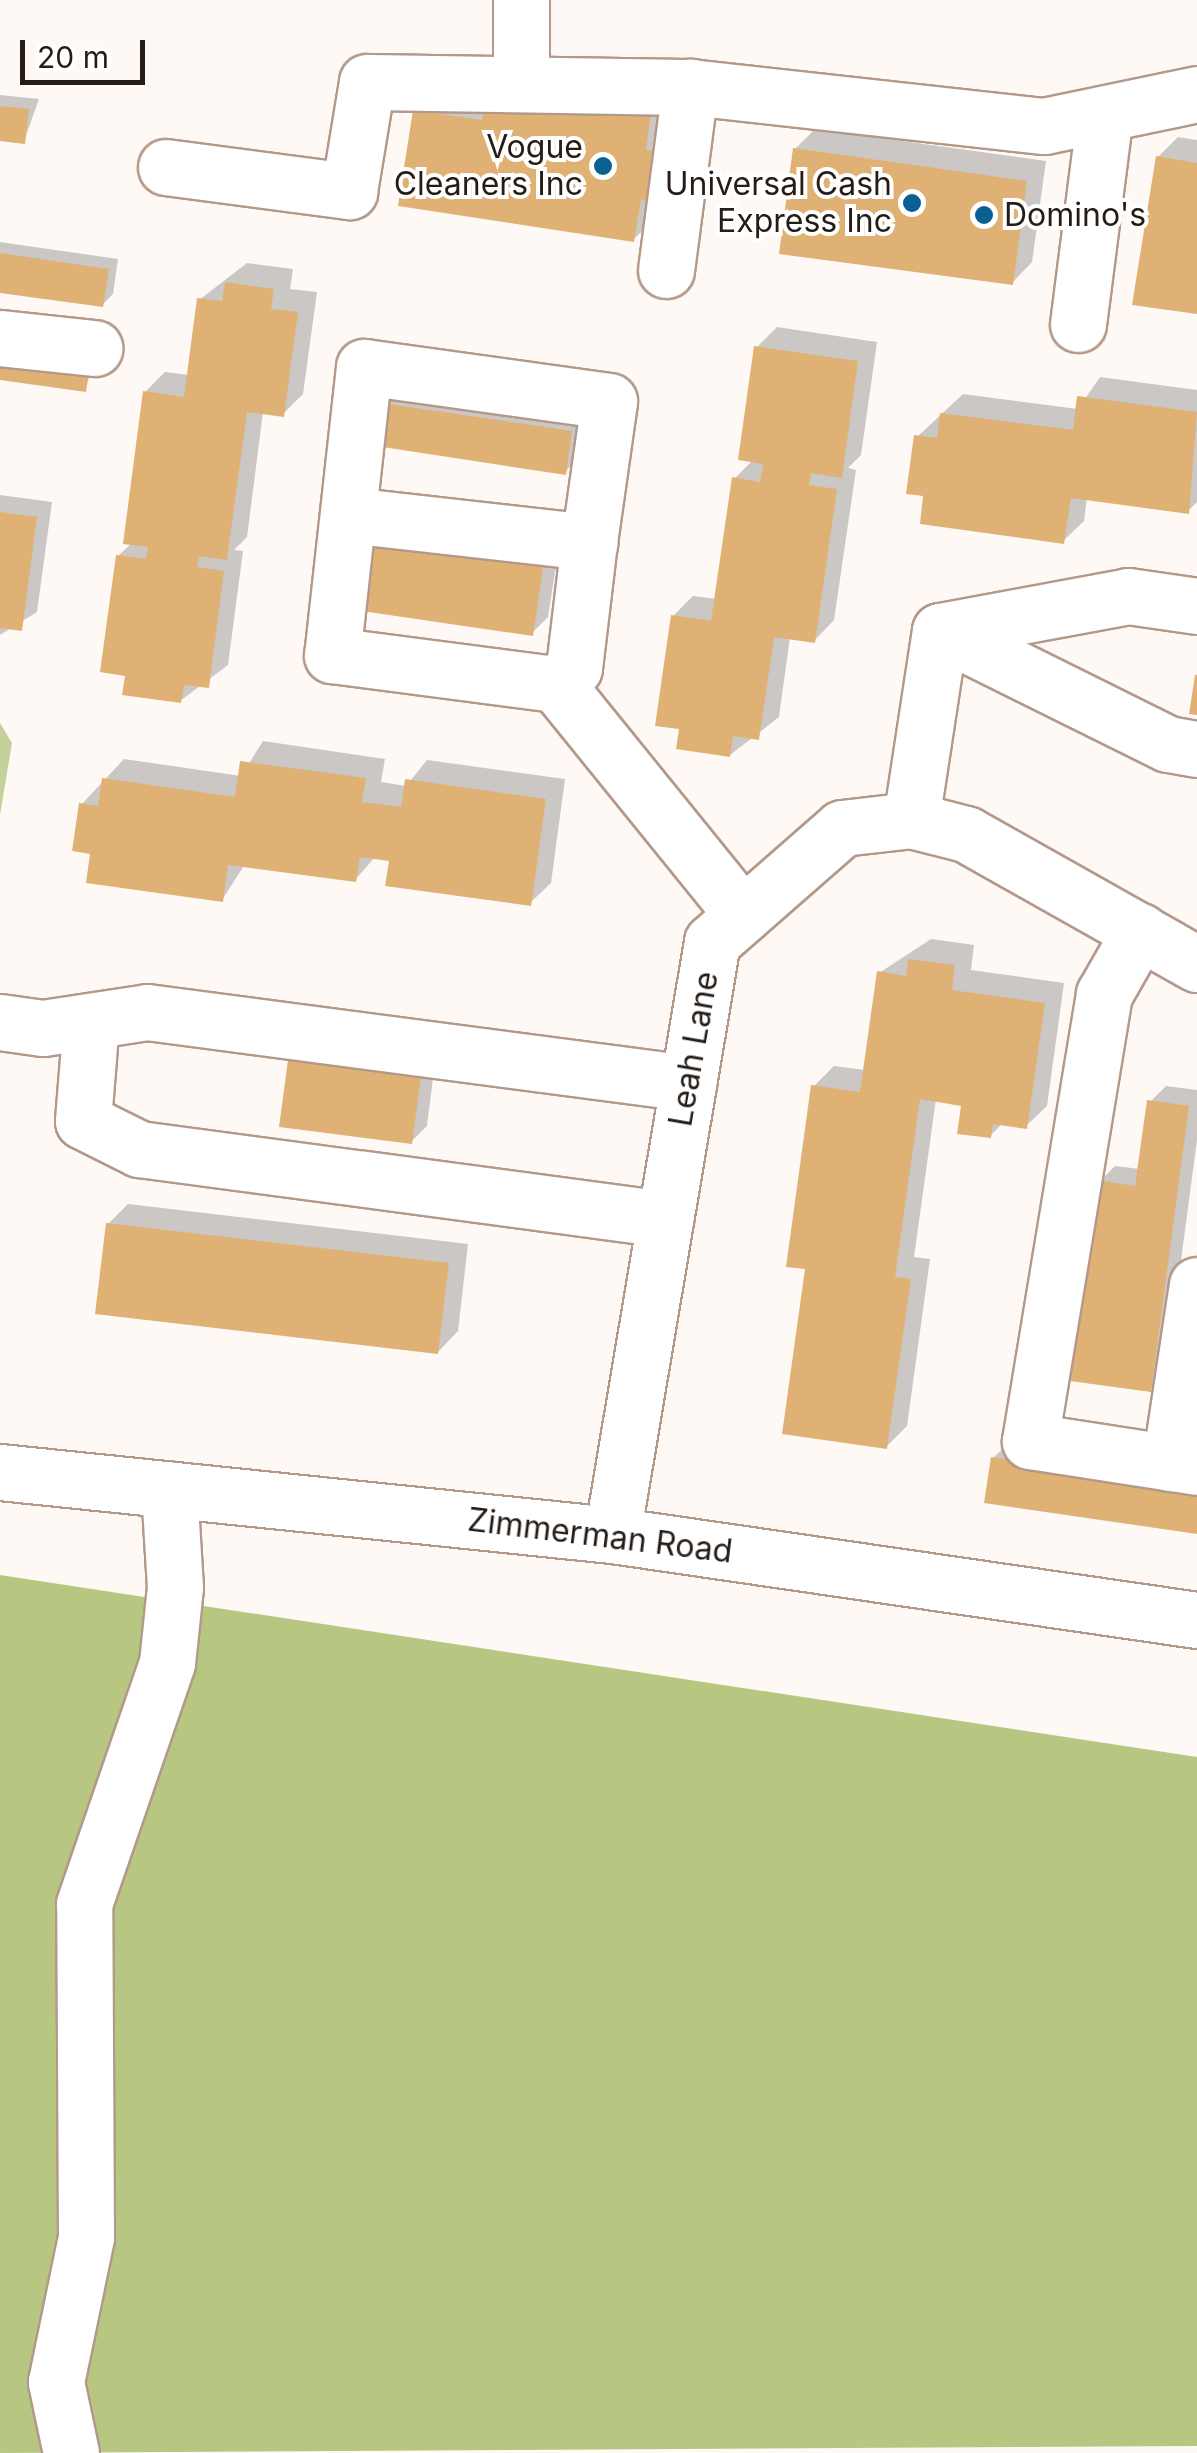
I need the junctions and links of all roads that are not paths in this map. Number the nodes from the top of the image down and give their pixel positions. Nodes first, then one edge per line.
1 (521, 0) edge
2 (522, 79) junction
3 (690, 86) junction
4 (1197, 94) edge
5 (1104, 120) junction
6 (166, 167) dead end
7 (666, 270) dead end
8 (1078, 324) dead end
9 (0, 338) edge
10 (94, 348) dead end
11 (348, 515) junction
12 (589, 542) junction
13 (1197, 606) edge
14 (940, 631) junction
15 (556, 684) junction
16 (1197, 749) edge
17 (911, 820) junction
18 (743, 915) junction
19 (1140, 931) junction
20 (1197, 964) edge
21 (91, 1021) junction
22 (0, 1022) edge
23 (688, 1082) junction
24 (665, 1219) junction
25 (1197, 1285) edge
26 (1184, 1465) edge
27 (0, 1472) edge
28 (169, 1489) junction
29 (612, 1535) junction
30 (1197, 1620) edge
31 (70, 2453) edge

1 - 2 street
2 - 3 street
2 - 6 street
3 - 5 street
3 - 7 street
4 - 5 street
5 - 8 street
9 - 10 street
11 - 12 street
11 - 12 street
11 - 15 street
12 - 15 street
13 - 14 street
14 - 16 street
14 - 17 street
15 - 18 street
17 - 18 street, Leah Lane
17 - 19 street, Leah Lane
18 - 23 street, Leah Lane
19 - 20 street, Leah Lane
19 - 26 street
21 - 22 street
21 - 23 street
21 - 24 street
23 - 24 street, Leah Lane
24 - 29 street, Leah Lane
25 - 26 street
27 - 28 street, Zimmerman Road
28 - 29 street, Zimmerman Road
28 - 31 street
29 - 30 street, Zimmerman Road

